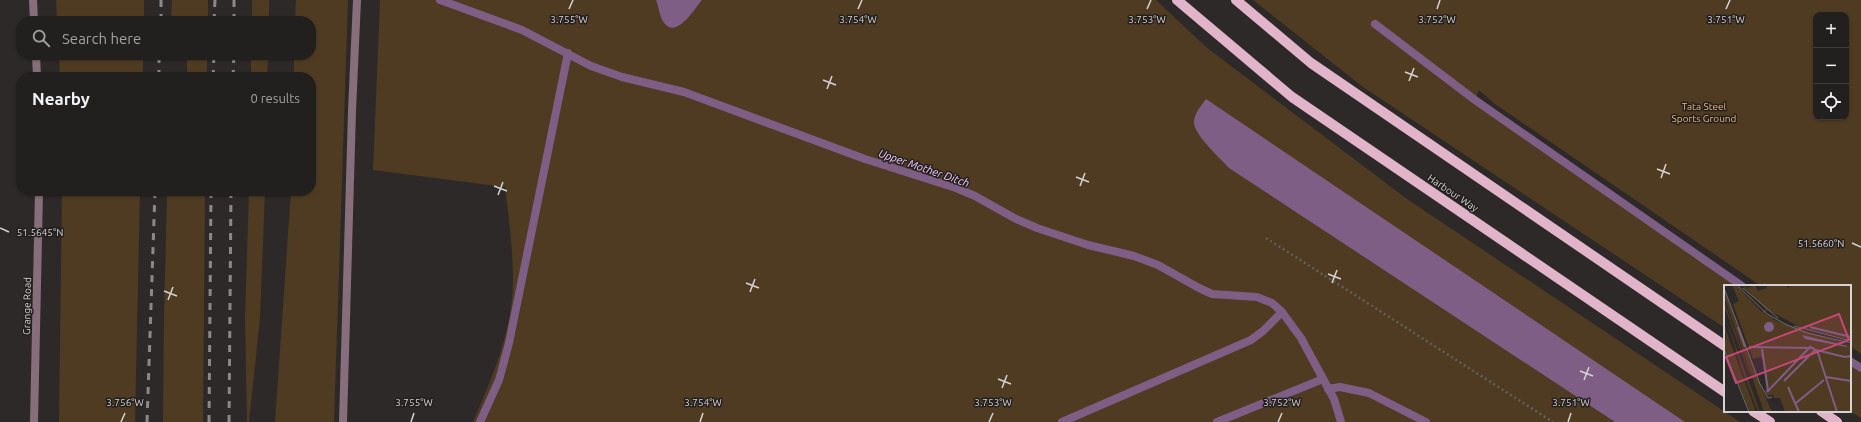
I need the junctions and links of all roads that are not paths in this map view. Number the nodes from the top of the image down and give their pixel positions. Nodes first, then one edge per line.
1 (32, 0) edge
2 (357, 0) edge
3 (1177, 0) edge
4 (1236, 0) edge
5 (34, 16) edge
6 (36, 60) edge
7 (38, 72) edge
8 (39, 196) edge
9 (1724, 345) edge
10 (1724, 391) edge
11 (1755, 412) edge
12 (1822, 412) edge
13 (34, 422) edge
14 (343, 422) edge
15 (1770, 422) edge
16 (1837, 422) edge

1 - 5 lane
2 - 14 lane
3 - 10 main road, Harbour Way
4 - 9 main road
6 - 7 lane
8 - 13 lane, Grange Road
11 - 15 main road
12 - 16 main road

